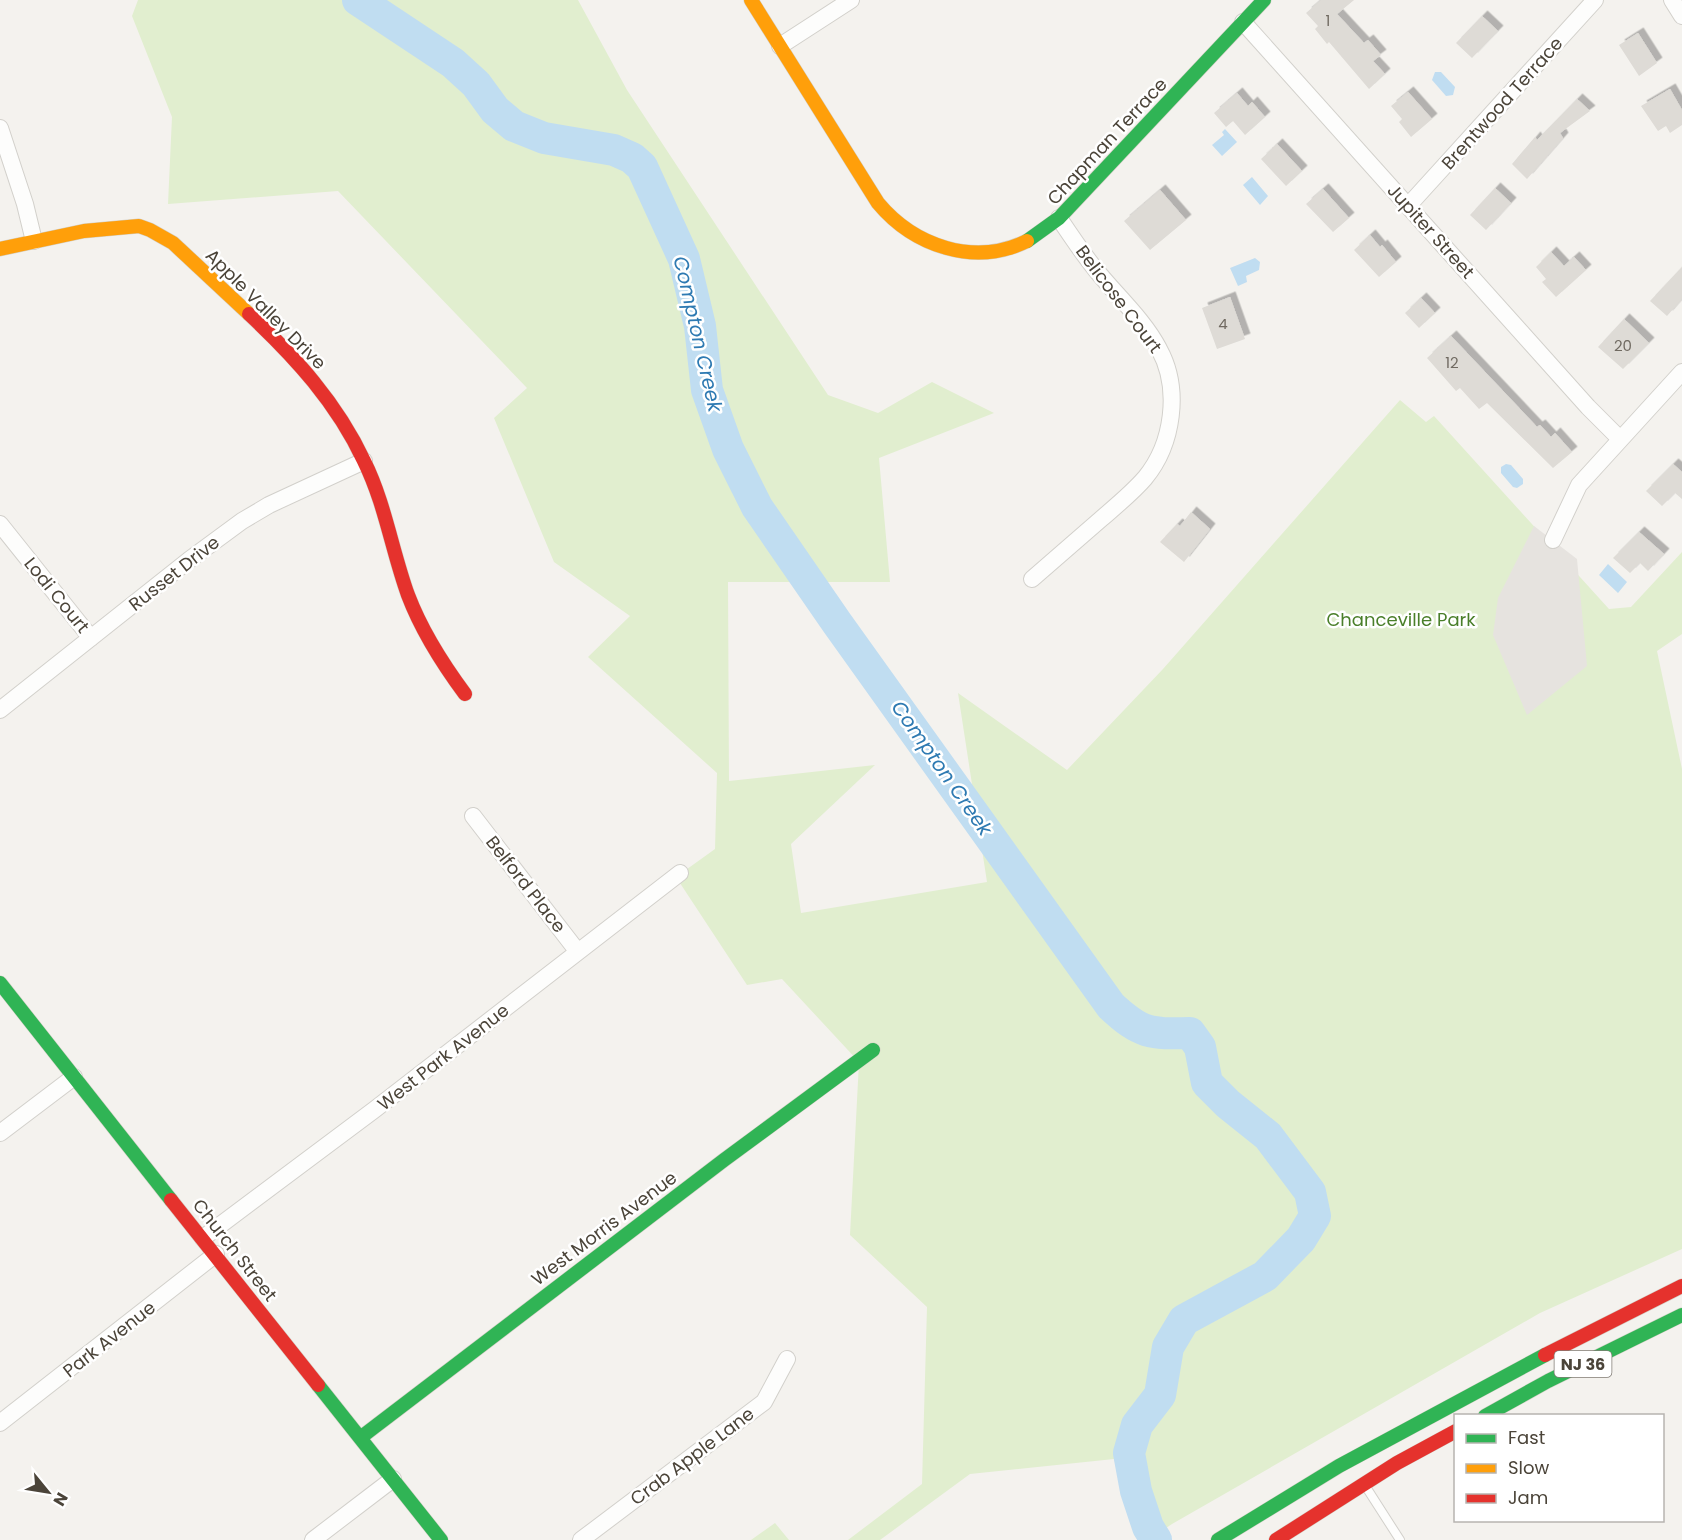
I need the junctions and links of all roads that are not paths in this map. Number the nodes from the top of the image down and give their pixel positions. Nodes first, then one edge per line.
1 (751, 0) edge
2 (852, 0) edge
3 (1264, 0) edge
4 (1595, 0) edge
5 (1672, 0) edge
6 (1682, 16) edge
7 (1243, 22) junction
8 (780, 46) junction
9 (0, 128) edge
10 (1408, 206) junction
11 (1059, 218) junction
12 (34, 240) junction
13 (0, 249) edge
14 (1682, 372) edge
15 (1620, 439) junction
16 (364, 461) junction
17 (0, 524) edge
18 (1553, 540) dead end
19 (1032, 579) dead end
20 (91, 638) junction
21 (465, 694) dead end
22 (0, 710) edge
23 (473, 816) dead end
24 (680, 873) dead end
25 (578, 952) junction
26 (0, 983) edge
27 (873, 1050) dead end
28 (74, 1077) junction
29 (0, 1133) edge
30 (203, 1238) junction
31 (216, 1254) junction
32 (1682, 1286) edge
33 (1682, 1315) edge
34 (787, 1359) dead end
35 (1489, 1414) edge
36 (0, 1423) edge
37 (1454, 1432) edge
38 (360, 1438) junction
39 (393, 1479) junction
40 (1364, 1484) junction
41 (1396, 1538) edge
42 (313, 1540) edge
43 (441, 1540) edge
44 (581, 1540) edge
45 (1218, 1540) edge
46 (1275, 1540) edge

1 - 8 main road, Chapman Terrace
2 - 8 street
3 - 7 main road, Chapman Terrace
4 - 10 street, Brentwood Terrace
5 - 6 street
7 - 10 street, Jupiter Street
7 - 11 main road, Chapman Terrace
8 - 11 main road, Chapman Terrace
9 - 12 street
10 - 15 street, Jupiter Street
11 - 19 street, Belicose Court
12 - 13 main road, Apple Valley Drive
12 - 16 main road, Apple Valley Drive
14 - 15 street
15 - 18 street
16 - 20 street, Russet Drive
16 - 21 main road, Apple Valley Drive
17 - 20 street, Lodi Court
20 - 22 street, Russet Drive
23 - 25 street, Belford Place
24 - 25 street, West Park Avenue
25 - 30 street, West Park Avenue
26 - 28 main road, Church Street
27 - 38 main road, West Morris Avenue
28 - 29 street
28 - 30 main road, Church Street
30 - 31 main road, Church Street
31 - 36 street, Park Avenue
31 - 38 main road, Church Street
32 - 45 main road, NJ 36
33 - 35 main road, NJ 36
34 - 44 street, Crab Apple Lane
37 - 40 main road
38 - 39 main road, Church Street
39 - 42 street
39 - 43 main road, Church Street
40 - 41 lane
40 - 46 main road

